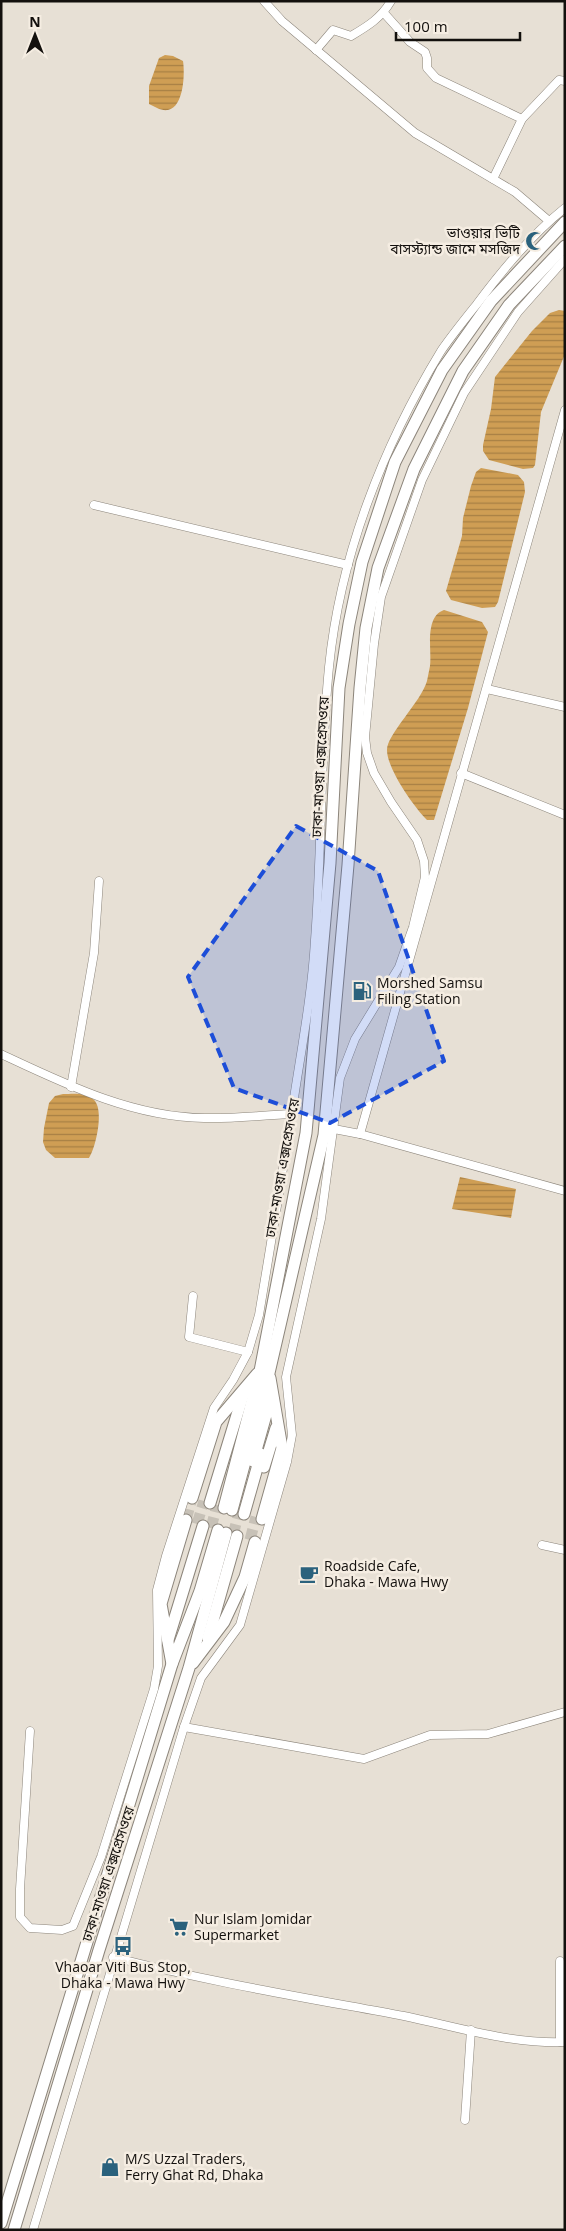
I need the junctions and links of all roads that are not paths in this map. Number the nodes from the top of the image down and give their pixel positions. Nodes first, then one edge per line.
1 (264, 1) edge
2 (391, 1) edge
3 (384, 13) junction
4 (316, 50) junction
5 (565, 81) edge
6 (522, 119) junction
7 (493, 179) junction
8 (565, 208) edge
9 (549, 221) junction
10 (565, 222) edge
11 (565, 246) edge
12 (565, 259) edge
13 (565, 410) edge
14 (94, 506) dead end
15 (348, 565) junction
16 (487, 689) junction
17 (565, 707) edge
18 (462, 773) junction
19 (565, 815) edge
20 (99, 881) dead end
21 (1, 1054) edge
22 (71, 1087) junction
23 (292, 1114) junction
24 (334, 1130) junction
25 (360, 1134) junction
26 (565, 1191) edge
27 (193, 1296) dead end
28 (248, 1352) junction
29 (257, 1378) junction
30 (272, 1393) junction
31 (234, 1402) junction
32 (274, 1406) junction
33 (278, 1424) junction
34 (227, 1508) junction
35 (221, 1531) junction
36 (542, 1545) dead end
37 (565, 1550) edge
38 (214, 1636) junction
39 (169, 1647) junction
40 (202, 1651) junction
41 (189, 1668) junction
42 (565, 1712) edge
43 (184, 1727) junction
44 (30, 1731) dead end
45 (113, 1957) junction
46 (560, 1961) dead end
47 (471, 2030) junction
48 (562, 2042) edge
49 (465, 2120) dead end
50 (1, 2223) edge
51 (14, 2230) edge
52 (33, 2230) edge

1 - 4 street
2 - 3 street
3 - 4 street
3 - 6 street
4 - 7 street
5 - 6 street
6 - 7 street
7 - 9 street
8 - 9 street
9 - 15 street
10 - 29 highway, ঢাকা-মাওয়া এক্সপ্রেসওয়ে
11 - 29 highway, ঢাকা-মাওয়া এক্সপ্রেসওয়ে
12 - 24 street
13 - 16 street
14 - 15 street
15 - 23 street
16 - 17 street
16 - 18 street
18 - 19 street
18 - 25 street
20 - 22 street
21 - 22 street
22 - 23 street
23 - 28 street
24 - 25 street
24 - 43 street
25 - 26 street
27 - 28 street
28 - 44 street
29 - 30 highway, ঢাকা-মাওয়া এক্সপ্রেসওয়ে
29 - 31 highway, ঢাকা-মাওয়া এক্সপ্রেসওয়ে
29 - 34 highway, ঢাকা-মাওয়া এক্সপ্রেসওয়ে
29 - 34 highway, ঢাকা-মাওয়া এক্সপ্রেসওয়ে
30 - 32 highway, ঢাকা-মাওয়া এক্সপ্রেসওয়ে
30 - 34 highway, ঢাকা-মাওয়া এক্সপ্রেসওয়ে
31 - 34 highway, ঢাকা-মাওয়া এক্সপ্রেসওয়ে
31 - 34 highway, ঢাকা-মাওয়া এক্সপ্রেসওয়ে
32 - 33 highway, ঢাকা-মাওয়া এক্সপ্রেসওয়ে
32 - 34 highway, ঢাকা-মাওয়া এক্সপ্রেসওয়ে
33 - 34 highway, ঢাকা-মাওয়া এক্সপ্রেসওয়ে
33 - 34 highway, ঢাকা-মাওয়া এক্সপ্রেসওয়ে
35 - 38 highway, ঢাকা-মাওয়া এক্সপ্রেসওয়ে
35 - 38 highway, ঢাকা-মাওয়া এক্সপ্রেসওয়ে
35 - 39 highway, ঢাকা-মাওয়া এক্সপ্রেসওয়ে
35 - 39 highway, ঢাকা-মাওয়া এক্সপ্রেসওয়ে
35 - 39 highway, ঢাকা-মাওয়া এক্সপ্রেসওয়ে
35 - 40 highway, ঢাকা-মাওয়া এক্সপ্রেসওয়ে
35 - 41 highway, ঢাকা-মাওয়া এক্সপ্রেসওয়ে
36 - 37 street
38 - 40 highway, ঢাকা-মাওয়া এক্সপ্রেসওয়ে
39 - 50 highway, ঢাকা-মাওয়া এক্সপ্রেসওয়ে
40 - 41 highway, ঢাকা-মাওয়া এক্সপ্রেসওয়ে
41 - 51 highway, ঢাকা-মাওয়া এক্সপ্রেসওয়ে
42 - 43 street
43 - 45 street
45 - 47 street
45 - 52 street
46 - 48 street
47 - 48 street
47 - 49 street

